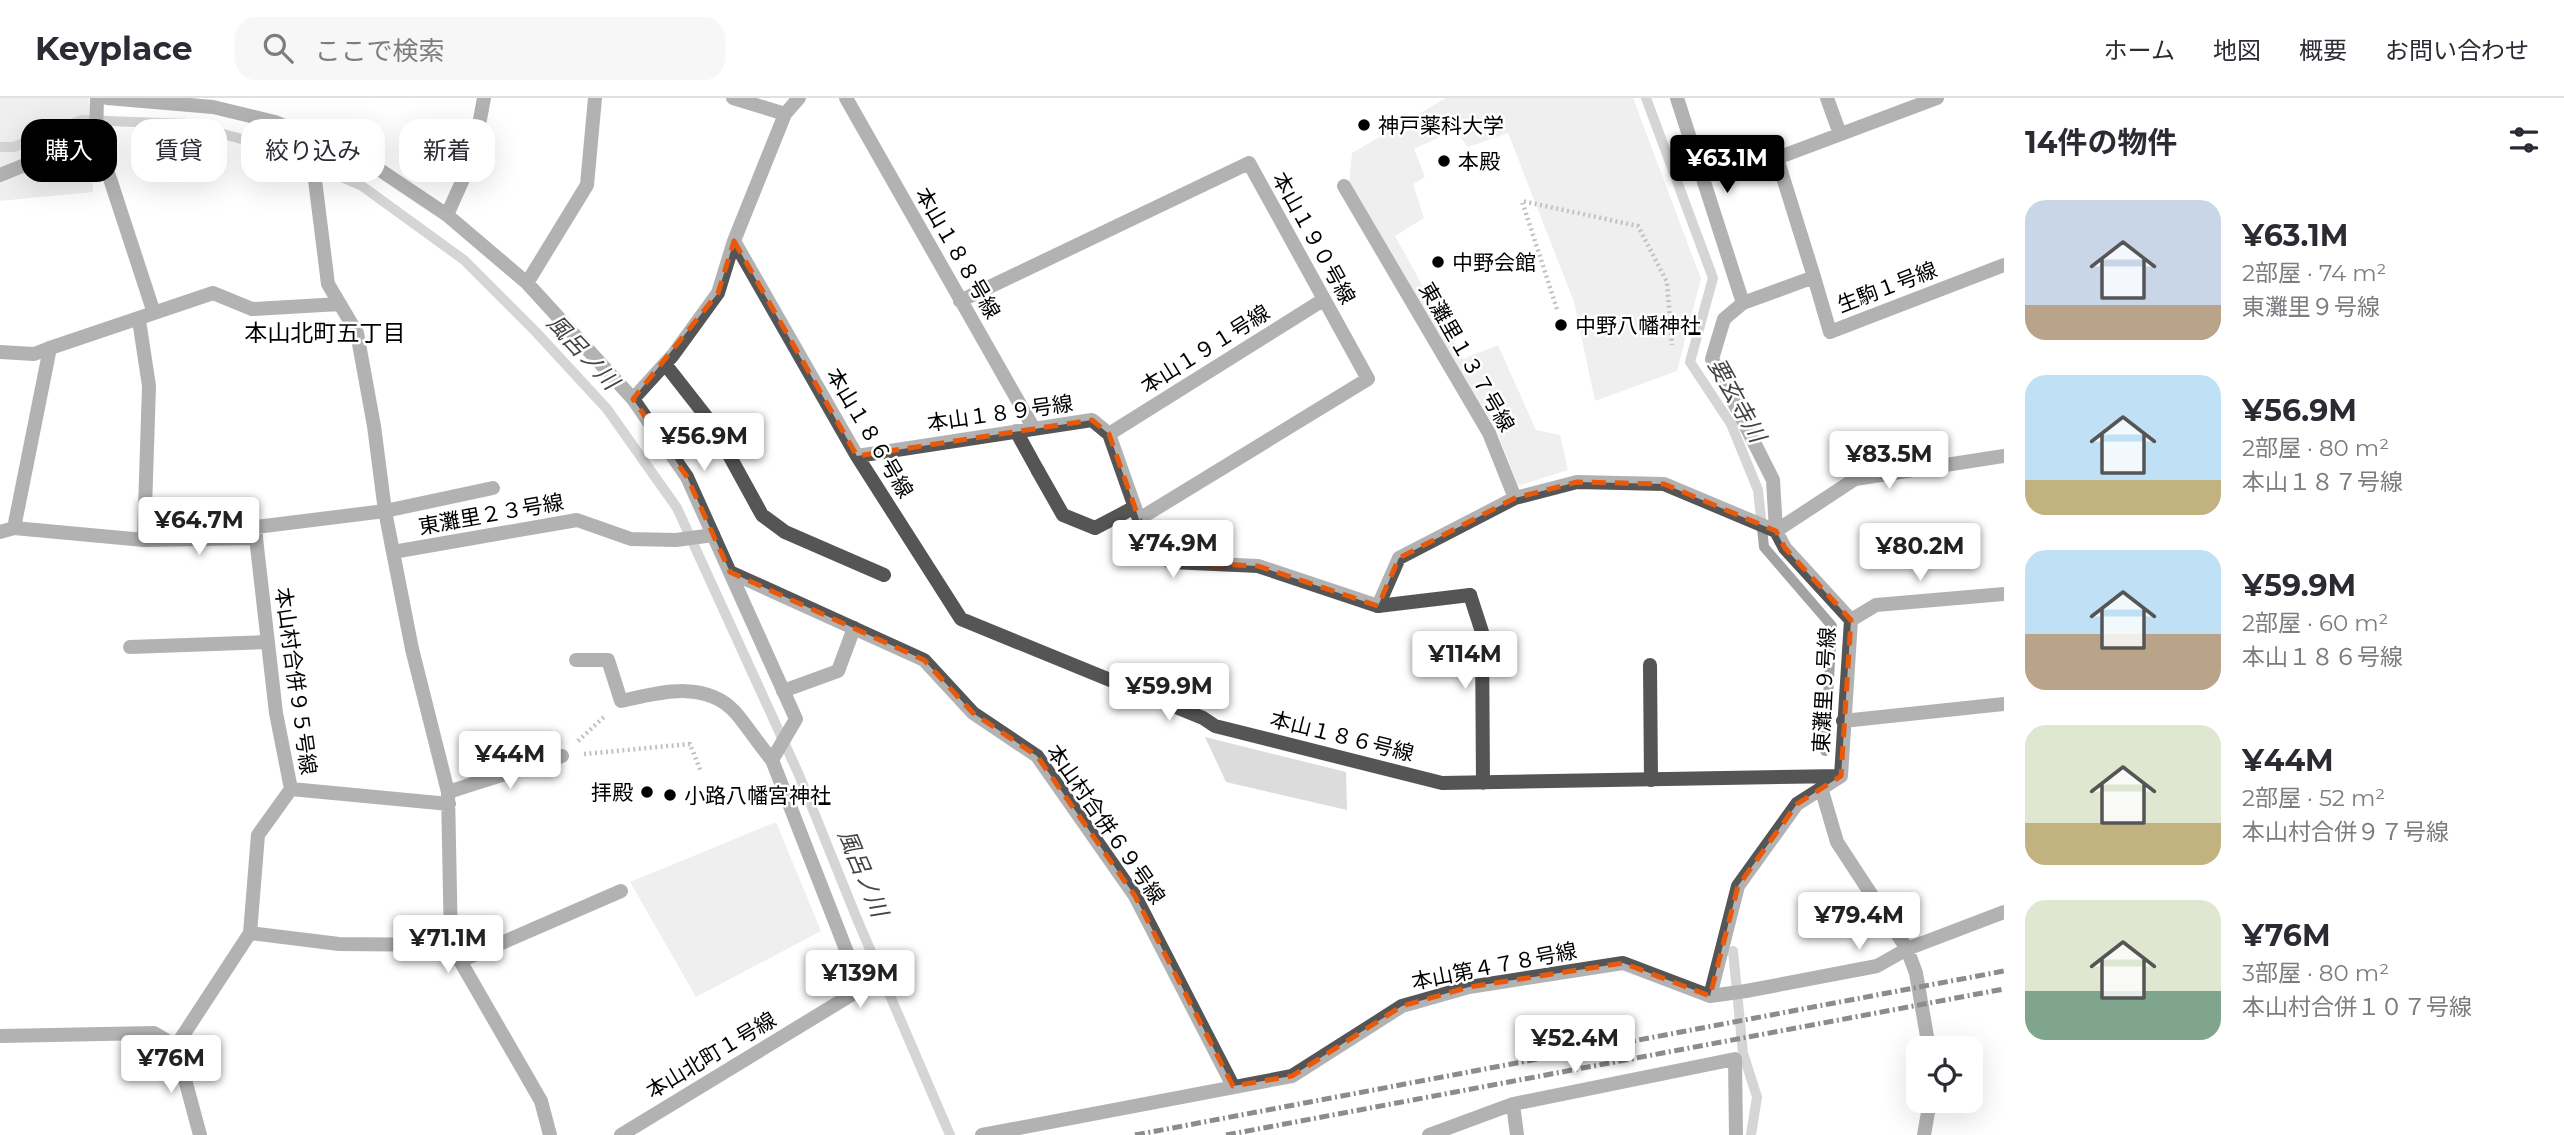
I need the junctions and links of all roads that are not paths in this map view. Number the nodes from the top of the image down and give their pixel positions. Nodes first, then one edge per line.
1 (97, 98) edge
2 (107, 98) edge
3 (484, 98) edge
4 (595, 98) edge
5 (733, 98) edge
6 (799, 98) edge
7 (846, 98) edge
8 (1677, 98) edge
9 (1827, 98) edge
10 (1937, 98) edge
11 (785, 114) junction
12 (96, 119) edge
13 (1840, 134) junction
14 (21, 166) edge
15 (0, 175) edge
16 (111, 182) edge
17 (315, 182) edge
18 (1344, 187) dead end
19 (447, 215) junction
20 (734, 240) junction
21 (2004, 265) edge
22 (1814, 278) junction
23 (527, 283) junction
24 (1324, 300) junction
25 (960, 301) junction
26 (1743, 303) junction
27 (340, 304) junction
28 (154, 313) junction
29 (139, 320) junction
30 (50, 348) junction
31 (0, 352) edge
32 (665, 364) junction
33 (633, 399) junction
34 (1034, 429) junction
35 (1016, 431) junction
36 (1109, 435) junction
37 (857, 456) junction
38 (2004, 456) edge
39 (493, 488) dead end
40 (1515, 498) junction
41 (385, 511) junction
42 (1137, 513) junction
43 (1771, 529) junction
44 (7, 530) edge
45 (713, 535) junction
46 (256, 538) junction
47 (144, 540) junction
48 (393, 552) junction
49 (730, 572) junction
50 (884, 575) dead end
51 (2004, 594) edge
52 (1378, 606) junction
53 (1851, 620) junction
54 (854, 628) junction
55 (267, 642) junction
56 (130, 647) dead end
57 (576, 660) dead end
58 (1650, 665) dead end
59 (783, 691) junction
60 (2004, 704) edge
61 (1843, 721) junction
62 (775, 755) junction
63 (562, 756) road end
64 (1841, 776) junction
65 (1651, 780) junction
66 (1483, 783) junction
67 (291, 789) junction
68 (1822, 791) junction
69 (448, 798) junction
70 (621, 891) dead end
71 (2004, 912) edge
72 (250, 933) junction
73 (451, 945) junction
74 (1907, 949) junction
75 (460, 961) junction
76 (1712, 996) junction
77 (0, 1036) edge
78 (1927, 1036) edge
79 (176, 1046) junction
80 (1233, 1086) junction
81 (1513, 1104) junction
82 (1928, 1113) edge
83 (200, 1135) edge
84 (550, 1135) edge
85 (621, 1135) edge
86 (982, 1135) edge
87 (1429, 1135) edge
88 (1517, 1135) edge
89 (1736, 1135) edge
90 (1924, 1135) edge

1 - 12 street
2 - 19 street
3 - 19 street
4 - 23 street
5 - 11 street
6 - 11 street
7 - 25 street, 本山１８８号線
8 - 26 street
9 - 13 street
10 - 13 street
11 - 20 street
13 - 22 street
14 - 15 street
16 - 28 street
17 - 27 street
18 - 40 street, 東灘里１３７号線
19 - 23 street
20 - 32 street
20 - 37 street, 本山１８６号線
21 - 22 street, 生駒１号線
22 - 26 street, 生駒１号線
23 - 33 street
24 - 25 street, 本山１９０号線
24 - 36 street, 本山１９１号線
24 - 42 street, 本山１９０号線
25 - 34 street, 本山１８８号線
26 - 43 street
27 - 28 street
27 - 41 street
28 - 29 street
29 - 30 street
29 - 47 street
30 - 31 street
30 - 44 street
32 - 33 street
32 - 50 street
33 - 45 street
34 - 35 street, 本山１８９号線
34 - 36 street, 本山１８９号線
35 - 37 street, 本山１８９号線
35 - 42 street
36 - 42 street
37 - 66 street, 本山１８６号線
38 - 43 street
39 - 41 street
40 - 43 street
40 - 52 street
41 - 46 street
41 - 48 street
42 - 52 street
43 - 53 street, 東灘里９号線
44 - 47 street
45 - 48 street, 東灘里２３号線
45 - 49 street
46 - 47 street
46 - 55 street, 本山村合併９５号線
48 - 69 street
49 - 54 street, 本山村合併６９号線
49 - 59 street
51 - 53 street
52 - 66 street
53 - 61 street, 東灘里９号線
54 - 59 street
54 - 80 street, 本山村合併６９号線
55 - 56 street
55 - 67 street, 本山村合併９５号線
57 - 62 street
58 - 65 street
59 - 62 street
60 - 61 street
61 - 64 street, 東灘里９号線
62 - 85 street, 本山北町１号線
63 - 69 street
64 - 65 street, 本山１８６号線
64 - 68 street, 東灘里９号線
65 - 66 street, 本山１８６号線
67 - 69 street
67 - 72 street
68 - 74 street
68 - 76 street
69 - 73 street
70 - 75 street
71 - 74 street
72 - 73 street
72 - 79 street
73 - 75 street
74 - 76 street
74 - 78 street
75 - 84 street
76 - 80 street, 本山第４７８号線
77 - 79 street
79 - 83 street
80 - 86 street, 本山第４７８号線
81 - 87 street
81 - 88 street
81 - 89 street
82 - 90 street

